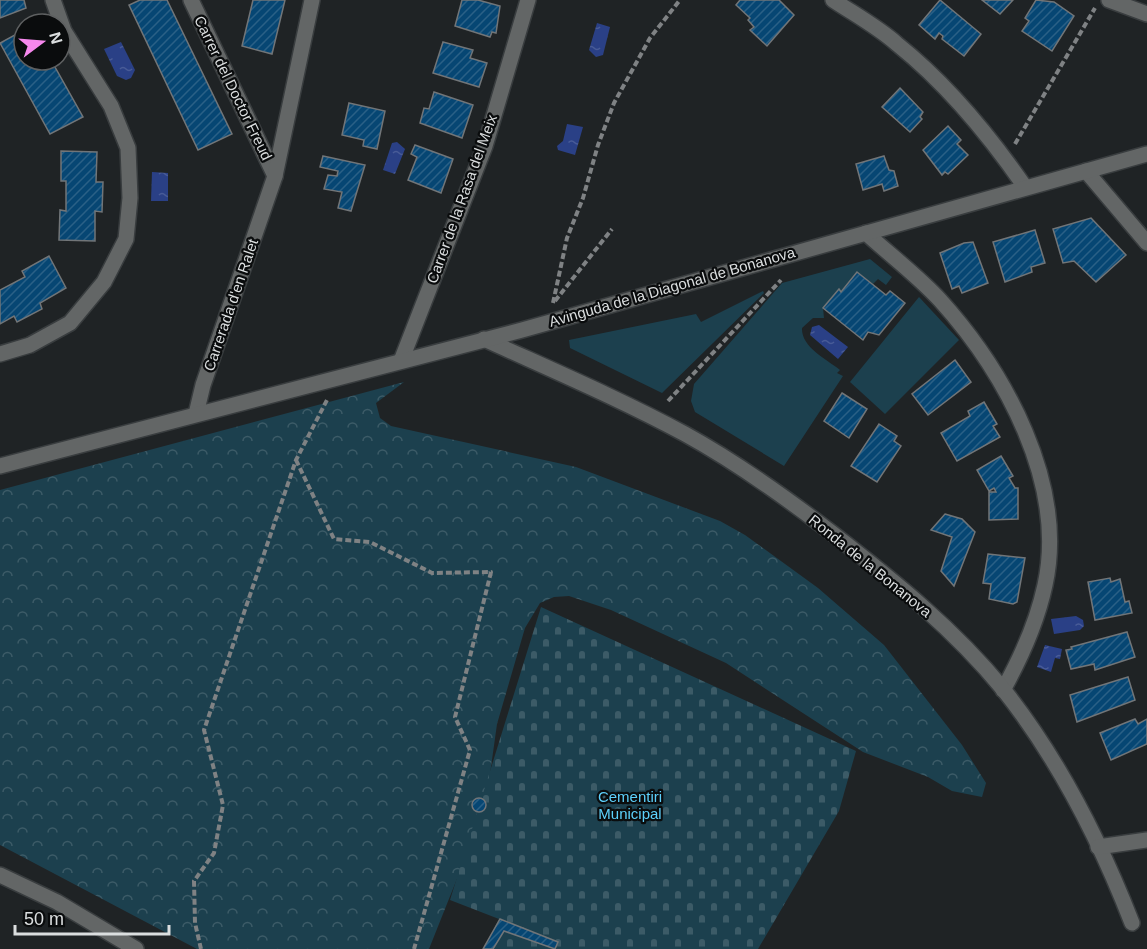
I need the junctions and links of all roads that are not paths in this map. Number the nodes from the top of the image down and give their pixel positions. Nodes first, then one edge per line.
1 (53, 0) edge
2 (191, 0) edge
3 (312, 0) edge
4 (528, 0) edge
5 (833, 0) edge
6 (1102, 4) edge
7 (1147, 14) edge
8 (1147, 154) edge
9 (1086, 171) junction
10 (275, 176) junction
11 (1025, 187) junction
12 (866, 233) junction
13 (1147, 243) edge
14 (484, 339) junction
15 (0, 354) edge
16 (400, 361) junction
17 (196, 414) junction
18 (0, 466) edge
19 (1003, 690) junction
20 (1147, 840) edge
21 (1098, 847) junction
22 (0, 875) edge
23 (1132, 923) dead end
24 (136, 949) edge

1 - 15 street
2 - 10 street, Carrer del Doctor Freud
3 - 10 street, Carrerada d'en Ralet
4 - 16 street, Carrer de la Rasa del Meix
5 - 11 street
6 - 7 street
8 - 9 street, Avinguda de la Diagonal de Bonanova
9 - 11 street, Avinguda de la Diagonal de Bonanova
9 - 13 street
10 - 17 street, Carrerada d'en Ralet
11 - 12 street, Avinguda de la Diagonal de Bonanova
12 - 14 street, Avinguda de la Diagonal de Bonanova
12 - 19 street
14 - 16 street, Avinguda de la Diagonal de Bonanova
14 - 19 street, Ronda de la Bonanova
16 - 17 street, Avinguda de la Diagonal de Bonanova
17 - 18 street
19 - 21 street, Ronda de la Bonanova
20 - 21 street
21 - 23 street, Ronda de la Bonanova
22 - 24 street

